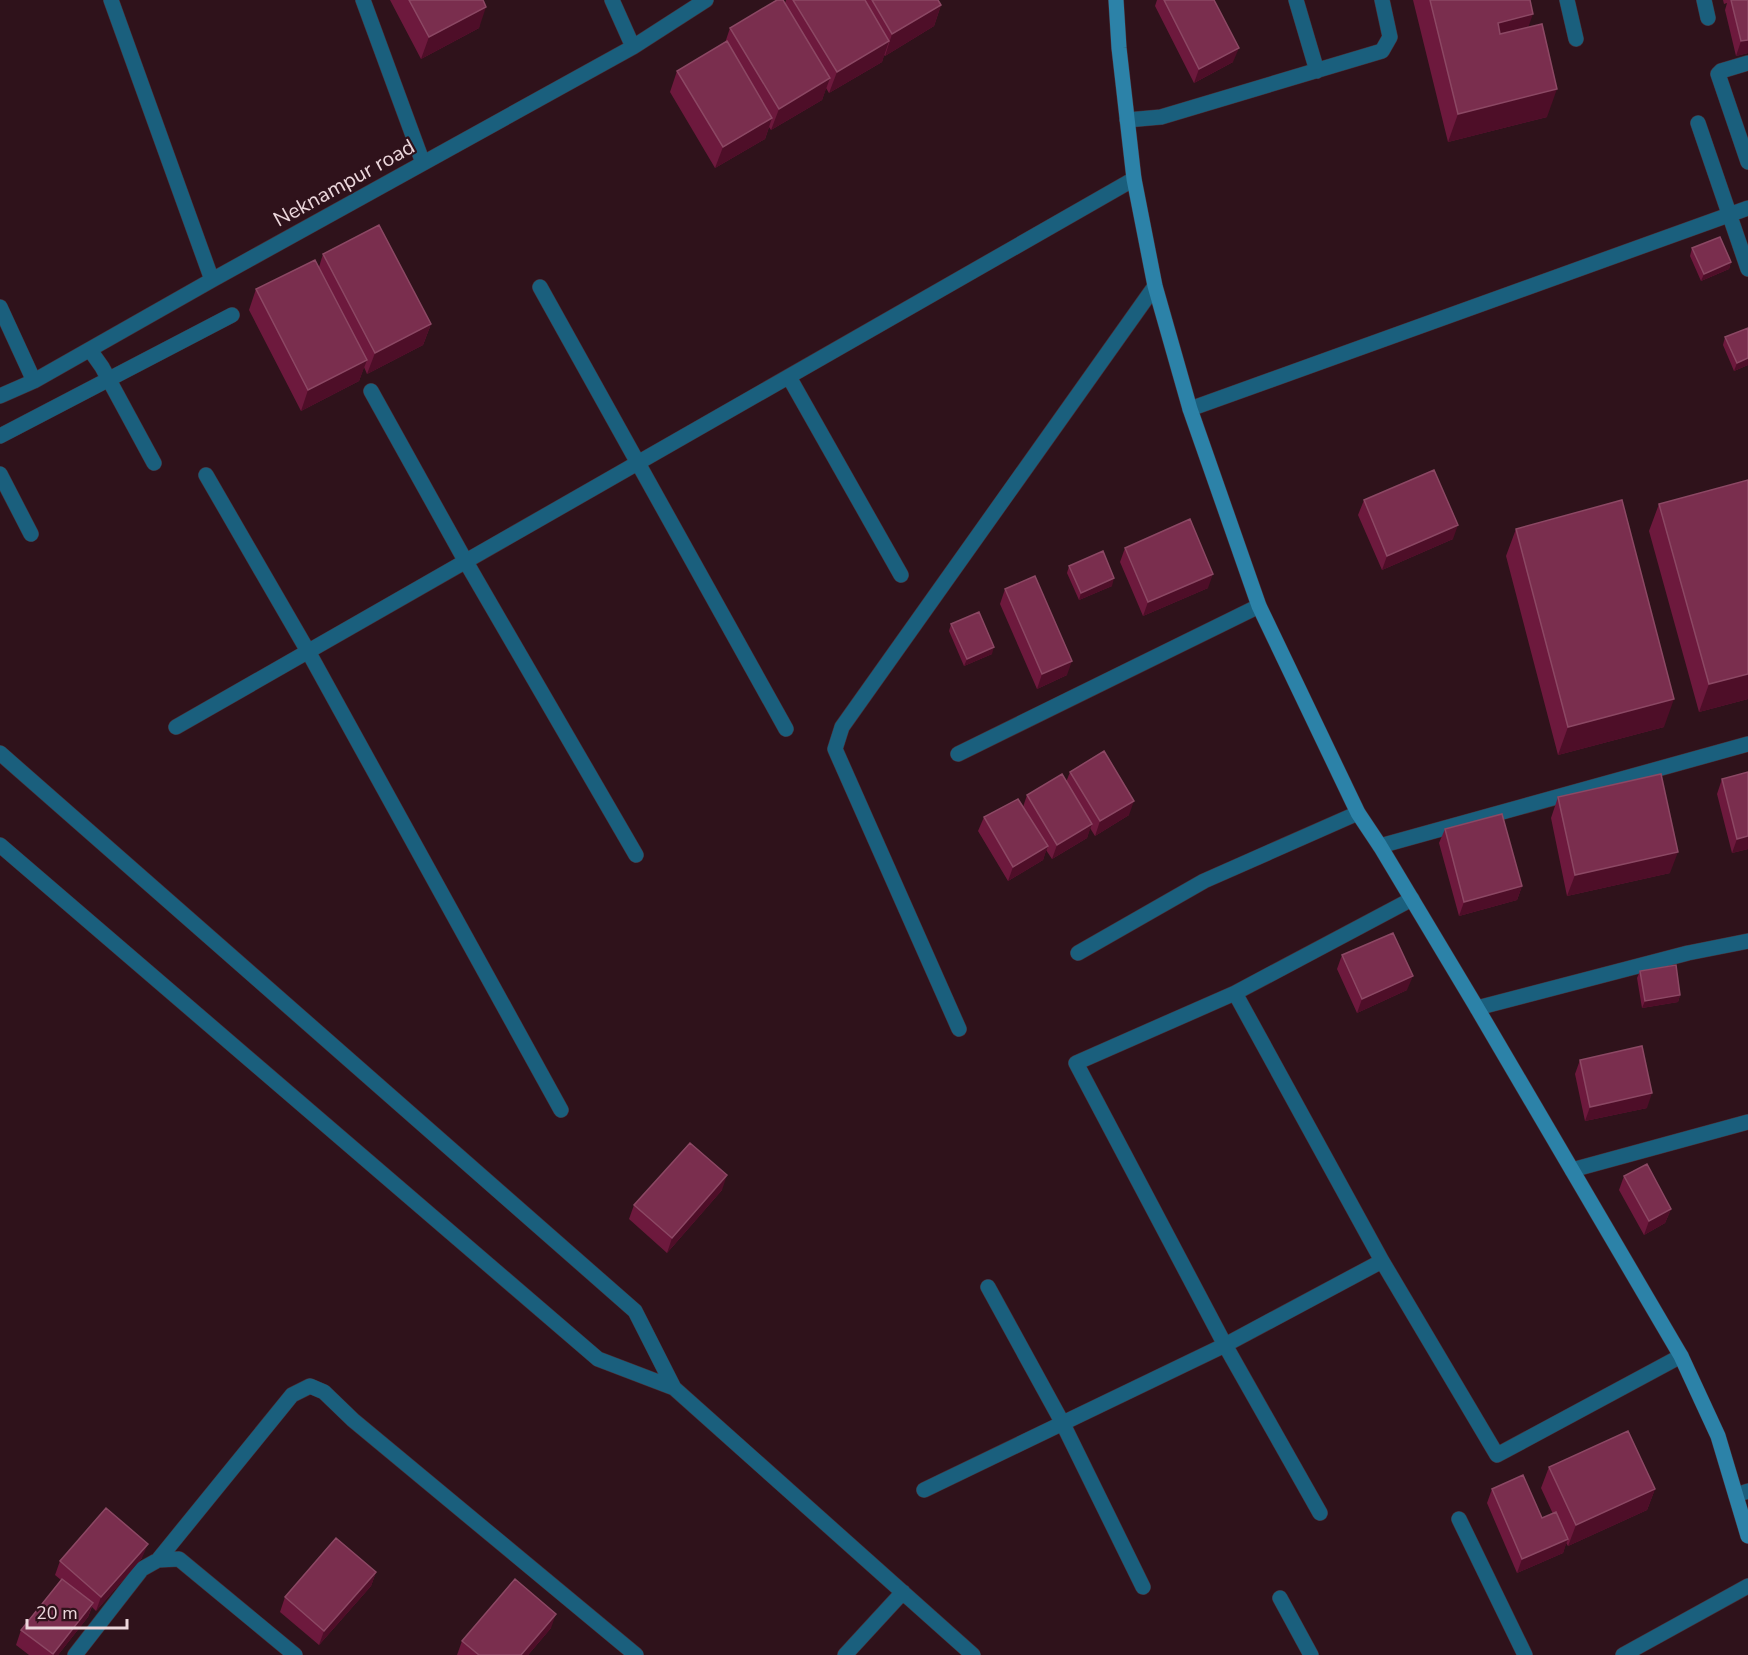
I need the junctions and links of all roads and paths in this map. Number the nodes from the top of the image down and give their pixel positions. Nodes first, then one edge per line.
1 (111, 0) edge
2 (363, 0) edge
3 (612, 0) edge
4 (706, 0) edge
5 (1116, 0) edge
6 (1296, 0) edge
7 (1382, 0) edge
8 (1567, 0) edge
9 (1704, 0) edge
10 (1708, 18) dead end
11 (1576, 39) dead end
12 (633, 47) junction
13 (1748, 63) edge
14 (1317, 70) junction
15 (1127, 120) junction
16 (1698, 123) dead end
17 (1748, 162) edge
18 (423, 163) junction
19 (1134, 179) junction
20 (1748, 208) edge
21 (1730, 214) junction
22 (1748, 269) edge
23 (212, 280) junction
24 (1155, 286) junction
25 (540, 287) dead end
26 (0, 308) edge
27 (232, 315) dead end
28 (90, 350) junction
29 (789, 377) junction
30 (108, 380) junction
31 (34, 381) junction
32 (371, 391) dead end
33 (0, 396) edge
34 (1191, 409) junction
35 (0, 436) edge
36 (154, 463) dead end
37 (637, 464) junction
38 (0, 474) edge
39 (206, 475) dead end
40 (31, 534) dead end
41 (466, 562) junction
42 (902, 575) dead end
43 (1259, 606) junction
44 (309, 652) junction
45 (176, 727) dead end
46 (786, 729) dead end
47 (1748, 744) edge
48 (0, 753) edge
49 (958, 754) dead end
50 (1358, 813) junction
51 (0, 845) edge
52 (1380, 846) junction
53 (636, 855) dead end
54 (1412, 899) junction
55 (1748, 941) edge
56 (1078, 953) dead end
57 (1235, 993) junction
58 (1477, 1008) junction
59 (959, 1029) dead end
60 (561, 1110) dead end
61 (1748, 1122) edge
62 (1572, 1170) junction
63 (1382, 1261) junction
64 (988, 1287) dead end
65 (1225, 1345) junction
66 (1682, 1356) junction
67 (674, 1388) junction
68 (1062, 1422) junction
69 (924, 1490) dead end
70 (1742, 1493) edge
71 (1320, 1513) dead end
72 (1459, 1519) dead end
73 (1748, 1536) edge
74 (158, 1560) junction
75 (1748, 1586) edge
76 (1143, 1587) dead end
77 (903, 1592) junction
78 (1280, 1598) dead end
79 (75, 1655) edge
80 (295, 1655) edge
81 (636, 1655) edge
82 (846, 1655) edge
83 (973, 1655) edge
84 (1311, 1655) edge
85 (1525, 1655) edge
86 (1623, 1655) edge

1 - 23 street
2 - 18 street
3 - 12 street
4 - 12 street, Neknampur road
5 - 15 street
6 - 14 street
7 - 14 street
8 - 11 street
9 - 10 street
12 - 18 street, Neknampur road
13 - 17 street
14 - 15 street
15 - 19 street
16 - 21 street
18 - 23 street, Neknampur road
19 - 24 street
19 - 29 street
20 - 21 street
21 - 22 street
21 - 34 street
23 - 28 street, Neknampur road
24 - 34 street
24 - 59 street
25 - 37 street
26 - 31 street
27 - 30 street
28 - 30 street
28 - 31 street, Neknampur road
29 - 37 street
29 - 42 street
30 - 35 street
30 - 36 street
31 - 33 street, Neknampur road
32 - 41 street
34 - 43 street
37 - 41 street
37 - 46 street
38 - 40 street
39 - 44 street
41 - 44 street
41 - 53 street
43 - 49 street
43 - 50 street
44 - 45 street
44 - 60 street
47 - 52 street
48 - 67 street
50 - 52 street
50 - 56 street
51 - 67 street
52 - 54 street
54 - 57 street
54 - 58 street
55 - 58 street
57 - 63 street
57 - 65 street
58 - 62 street
61 - 62 street
62 - 66 street
63 - 65 street
63 - 66 street
64 - 68 street
65 - 68 street
65 - 71 street
66 - 70 street
67 - 77 street
68 - 69 street
68 - 76 street
70 - 73 street
72 - 85 street
74 - 79 street
74 - 80 street
74 - 81 street
75 - 86 street
77 - 82 street
77 - 83 street
78 - 84 street

